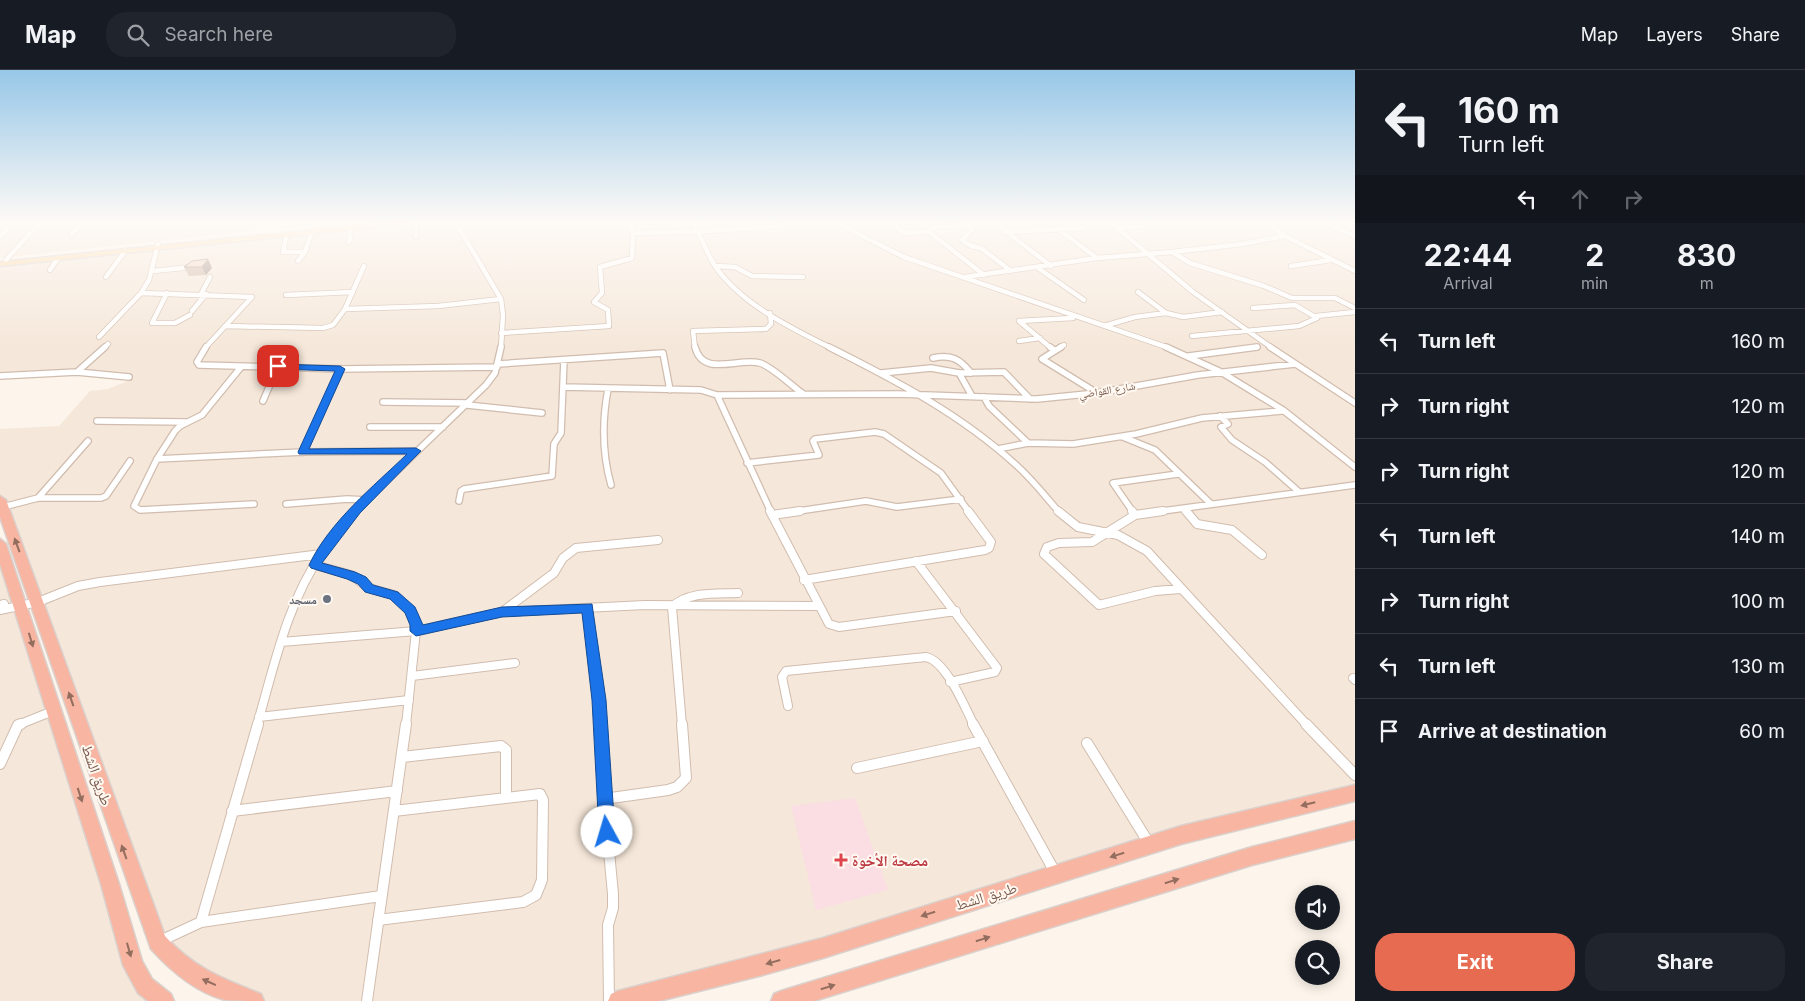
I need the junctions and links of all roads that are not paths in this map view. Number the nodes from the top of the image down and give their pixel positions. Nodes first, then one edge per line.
1 (54, 264) edge
2 (116, 264) edge
3 (153, 264) edge
4 (481, 264) edge
5 (604, 264) edge
6 (927, 264) edge
7 (971, 264) edge
8 (1003, 264) edge
9 (1060, 264) edge
10 (1161, 264) edge
11 (1195, 264) edge
12 (1302, 264) edge
13 (1341, 264) edge
14 (364, 266) dead end
15 (715, 266) joint
16 (1051, 266) joint
17 (1291, 266) dead end
18 (192, 267) edge
19 (1038, 268) junction
20 (50, 270) dead end
21 (153, 271) junction
22 (1011, 271) junction
23 (1355, 271) edge
24 (984, 275) junction
25 (106, 277) dead end
26 (210, 277) dead end
27 (804, 278) dead end
28 (961, 278) junction
29 (353, 292) junction
30 (1138, 292) dead end
31 (141, 293) junction
32 (167, 293) junction
33 (204, 294) junction
34 (286, 295) dead end
35 (501, 299) junction
36 (1084, 300) dead end
37 (1253, 308) dead end
38 (1355, 308) edge
39 (345, 309) junction
40 (1222, 312) junction
41 (1355, 312) edge
42 (770, 313) junction
43 (1166, 313) junction
44 (1316, 316) junction
45 (1075, 318) junction
46 (225, 326) junction
47 (1104, 326) junction
48 (1248, 331) junction
49 (501, 333) junction
50 (1192, 336) dead end
51 (98, 337) dead end
52 (1040, 338) junction
53 (1019, 341) dead end
54 (108, 344) dead end
55 (1064, 345) dead end
56 (1257, 347) dead end
57 (1054, 350) junction
58 (1188, 356) junction
59 (934, 358) dead end
60 (564, 360) junction
61 (1295, 364) junction
62 (498, 365) junction
63 (278, 366) junction
64 (241, 367) junction
65 (340, 369) junction
66 (77, 372) junction
67 (1221, 372) junction
68 (881, 373) junction
69 (959, 373) junction
70 (971, 373) junction
71 (0, 376) edge
72 (129, 377) dead end
73 (563, 387) junction
74 (608, 389) junction
75 (670, 390) junction
76 (802, 393) junction
77 (1097, 393) junction
78 (917, 394) junction
79 (717, 395) junction
80 (972, 396) junction
81 (984, 397) junction
82 (1030, 399) junction
83 (263, 401) dead end
84 (383, 402) dead end
85 (1355, 403) edge
86 (468, 404) junction
87 (1283, 410) junction
88 (542, 413) dead end
89 (1220, 416) junction
90 (97, 421) dead end
91 (189, 422) junction
92 (370, 427) dead end
93 (443, 427) junction
94 (1120, 436) junction
95 (88, 441) dead end
96 (1028, 443) junction
97 (998, 448) junction
98 (416, 451) junction
99 (303, 452) junction
100 (157, 459) junction
101 (130, 461) dead end
102 (747, 463) junction
103 (1355, 467) edge
104 (1178, 474) junction
105 (611, 485) dead end
106 (1355, 486) edge
107 (1298, 491) junction
108 (38, 498) junction
109 (960, 499) junction
110 (366, 500) junction
111 (459, 502) dead end
112 (1, 503) edge
113 (254, 504) dead end
114 (286, 504) dead end
115 (1210, 504) junction
116 (1184, 509) junction
117 (772, 515) junction
118 (1136, 515) junction
119 (1107, 532) junction
120 (658, 540) dead end
121 (0, 544) edge
122 (321, 554) junction
123 (1262, 554) dead end
124 (916, 561) junction
125 (315, 565) junction
126 (804, 580) junction
127 (1180, 589) junction
128 (738, 593) dead end
129 (38, 602) junction
130 (818, 606) junction
131 (6, 607) edge
132 (672, 607) junction
133 (588, 608) junction
134 (956, 611) junction
135 (502, 612) junction
136 (416, 631) junction
137 (281, 642) junction
138 (516, 663) dead end
139 (412, 676) junction
140 (950, 682) junction
141 (409, 700) junction
142 (788, 706) dead end
143 (53, 712) junction
144 (259, 717) junction
145 (983, 741) junction
146 (1087, 743) dead end
147 (402, 757) junction
148 (0, 764) edge
149 (857, 768) dead end
150 (1355, 775) edge
151 (396, 791) junction
152 (1355, 793) edge
153 (506, 796) junction
154 (604, 799) junction
155 (232, 811) junction
156 (394, 811) junction
157 (1355, 830) edge
158 (1150, 845) junction
159 (1056, 874) junction
160 (381, 896) junction
161 (378, 920) junction
162 (201, 922) junction
163 (158, 942) junction
164 (626, 1000) edge
165 (164, 1001) edge
166 (254, 1001) edge
167 (367, 1001) edge
168 (609, 1001) edge
169 (781, 1001) edge

1 - 20 street
2 - 25 street
3 - 21 street
4 - 35 street
5 - 49 street
6 - 28 street
7 - 24 street
8 - 22 street
9 - 16 street
10 - 40 street
11 - 38 street
12 - 17 street
13 - 23 street
14 - 29 street
15 - 27 street
15 - 42 street
16 - 19 street
18 - 21 street
19 - 22 street
19 - 36 street
21 - 31 street
22 - 24 street
24 - 28 street
26 - 33 street
28 - 45 street
29 - 34 street
29 - 39 street
30 - 43 street
31 - 32 street
31 - 51 street
32 - 33 street
32 - 33 street
33 - 46 street
35 - 39 street
35 - 49 street
37 - 44 street
39 - 46 street
40 - 43 street
40 - 48 street
41 - 44 street
42 - 68 street
42 - 76 street
43 - 47 street
44 - 48 street
45 - 47 street
45 - 52 street
46 - 64 street
47 - 58 street
48 - 50 street
48 - 61 street
49 - 62 street
52 - 53 street
52 - 57 street
54 - 66 street
55 - 57 street
56 - 58 street
57 - 77 street
58 - 67 street
59 - 70 street
60 - 62 street
60 - 73 street
60 - 75 street
61 - 67 street, شارع القواضي
61 - 85 street
62 - 65 street
62 - 86 street
63 - 64 street
63 - 65 street
63 - 83 street
64 - 91 street
65 - 99 street
66 - 71 street
66 - 72 street
67 - 77 street, شارع القواضي
67 - 87 street
68 - 69 street
68 - 78 street
69 - 70 street
69 - 80 street
70 - 82 street
73 - 74 street, شارع القواضي
73 - 111 street
74 - 75 street, شارع القواضي
74 - 105 street
75 - 79 street, شارع القواضي
76 - 78 street, شارع القواضي
76 - 79 street, شارع القواضي
77 - 82 street, شارع القواضي
78 - 80 street, شارع القواضي
78 - 97 street
79 - 102 street
80 - 81 street, شارع القواضي
81 - 82 street, شارع القواضي
81 - 96 street
84 - 86 street
86 - 88 street
86 - 93 street
87 - 89 street
87 - 103 street
89 - 94 street
89 - 107 street
90 - 91 street
91 - 100 street
92 - 93 street
93 - 98 street
94 - 96 street
94 - 104 street
95 - 108 street
96 - 97 street
97 - 119 street
98 - 99 street
98 - 110 street
99 - 100 street
100 - 113 street
101 - 108 street
102 - 109 street
102 - 117 street
104 - 115 street
104 - 118 street
106 - 107 street
107 - 115 street
108 - 112 street
109 - 117 street
109 - 124 street
110 - 114 street
110 - 122 street
129 -> 112 highway, طريق الشط
115 - 116 street
116 - 118 street
116 - 123 street
117 - 126 street
118 - 119 street
119 - 127 street
119 - 127 street
120 - 135 street
121 - 131 highway, طريق الشط
122 - 125 street
122 - 129 street
124 - 126 street
124 - 134 street
125 - 136 street
125 - 137 street
126 - 130 street
127 - 150 street
128 - 132 street
129 - 131 street
163 -> 129 highway, طريق الشط
130 - 132 street
130 - 134 street
131 -> 143 highway, طريق الشط
132 - 133 street
132 - 154 street
133 - 135 street
133 - 154 street
134 - 140 street
135 - 136 street
136 - 137 street
136 - 139 street
137 - 144 street
138 - 139 street
139 - 141 street
140 - 142 street
140 - 145 street
141 - 144 street
141 - 147 street
143 - 148 street
143 -> 165 highway, طريق الشط
144 - 155 street
145 - 149 street
145 - 159 street
146 - 158 street
147 - 151 street
147 - 153 street
151 - 155 street
151 - 156 street
152 -> 158 highway, طريق الشط
153 - 156 street
153 - 161 street
154 - 168 street
155 - 162 street
156 - 160 street
169 -> 157 highway
158 -> 159 highway, طريق الشط
159 -> 164 highway, طريق الشط
160 - 161 street
160 - 162 street
161 - 167 street
162 - 163 street
166 -> 163 highway, طريق الشط

